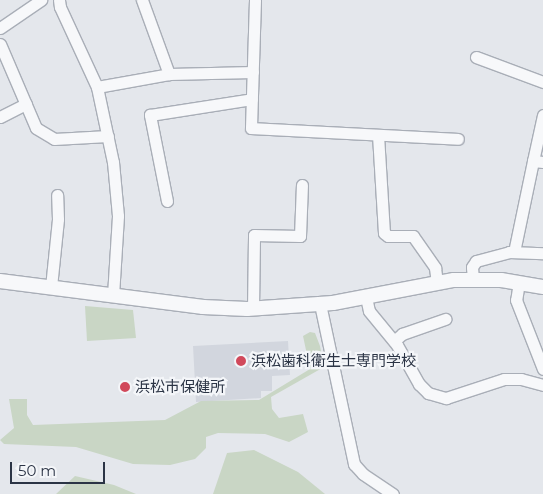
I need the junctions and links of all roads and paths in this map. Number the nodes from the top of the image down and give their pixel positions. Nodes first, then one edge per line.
1 (41, 0) edge
2 (59, 0) edge
3 (142, 0) edge
4 (256, 0) edge
5 (0, 28) edge
6 (0, 44) edge
7 (476, 58) dead end
8 (253, 72) junction
9 (169, 74) junction
10 (543, 82) edge
11 (97, 87) junction
12 (252, 99) junction
13 (26, 104) junction
14 (543, 115) edge
15 (0, 117) edge
16 (378, 135) junction
17 (108, 136) junction
18 (458, 138) dead end
19 (538, 161) edge
20 (302, 185) dead end
21 (57, 195) dead end
22 (167, 201) dead end
23 (514, 252) junction
24 (543, 253) edge
25 (473, 279) junction
26 (0, 281) edge
27 (438, 282) junction
28 (519, 282) junction
29 (51, 287) junction
30 (543, 287) edge
31 (113, 295) junction
32 (366, 297) junction
33 (320, 304) junction
34 (253, 309) junction
35 (445, 319) dead end
36 (394, 341) junction
37 (543, 369) edge
38 (543, 385) edge
39 (385, 492) edge

1 - 5 street
2 - 11 street
3 - 9 street
4 - 8 street
6 - 13 street
7 - 10 street
8 - 9 street
8 - 12 street
9 - 11 street
11 - 17 street
12 - 16 street
12 - 22 street
13 - 15 street
13 - 17 street
14 - 19 street
16 - 18 street
16 - 27 street
17 - 31 street
19 - 23 street
20 - 34 street
21 - 29 street
23 - 24 street
23 - 25 street
25 - 27 street
25 - 28 street
26 - 29 street
27 - 32 street
28 - 30 street
28 - 37 street
29 - 31 street
31 - 34 street
32 - 33 street
32 - 36 street
33 - 34 street
33 - 39 street
35 - 36 street
36 - 38 street

